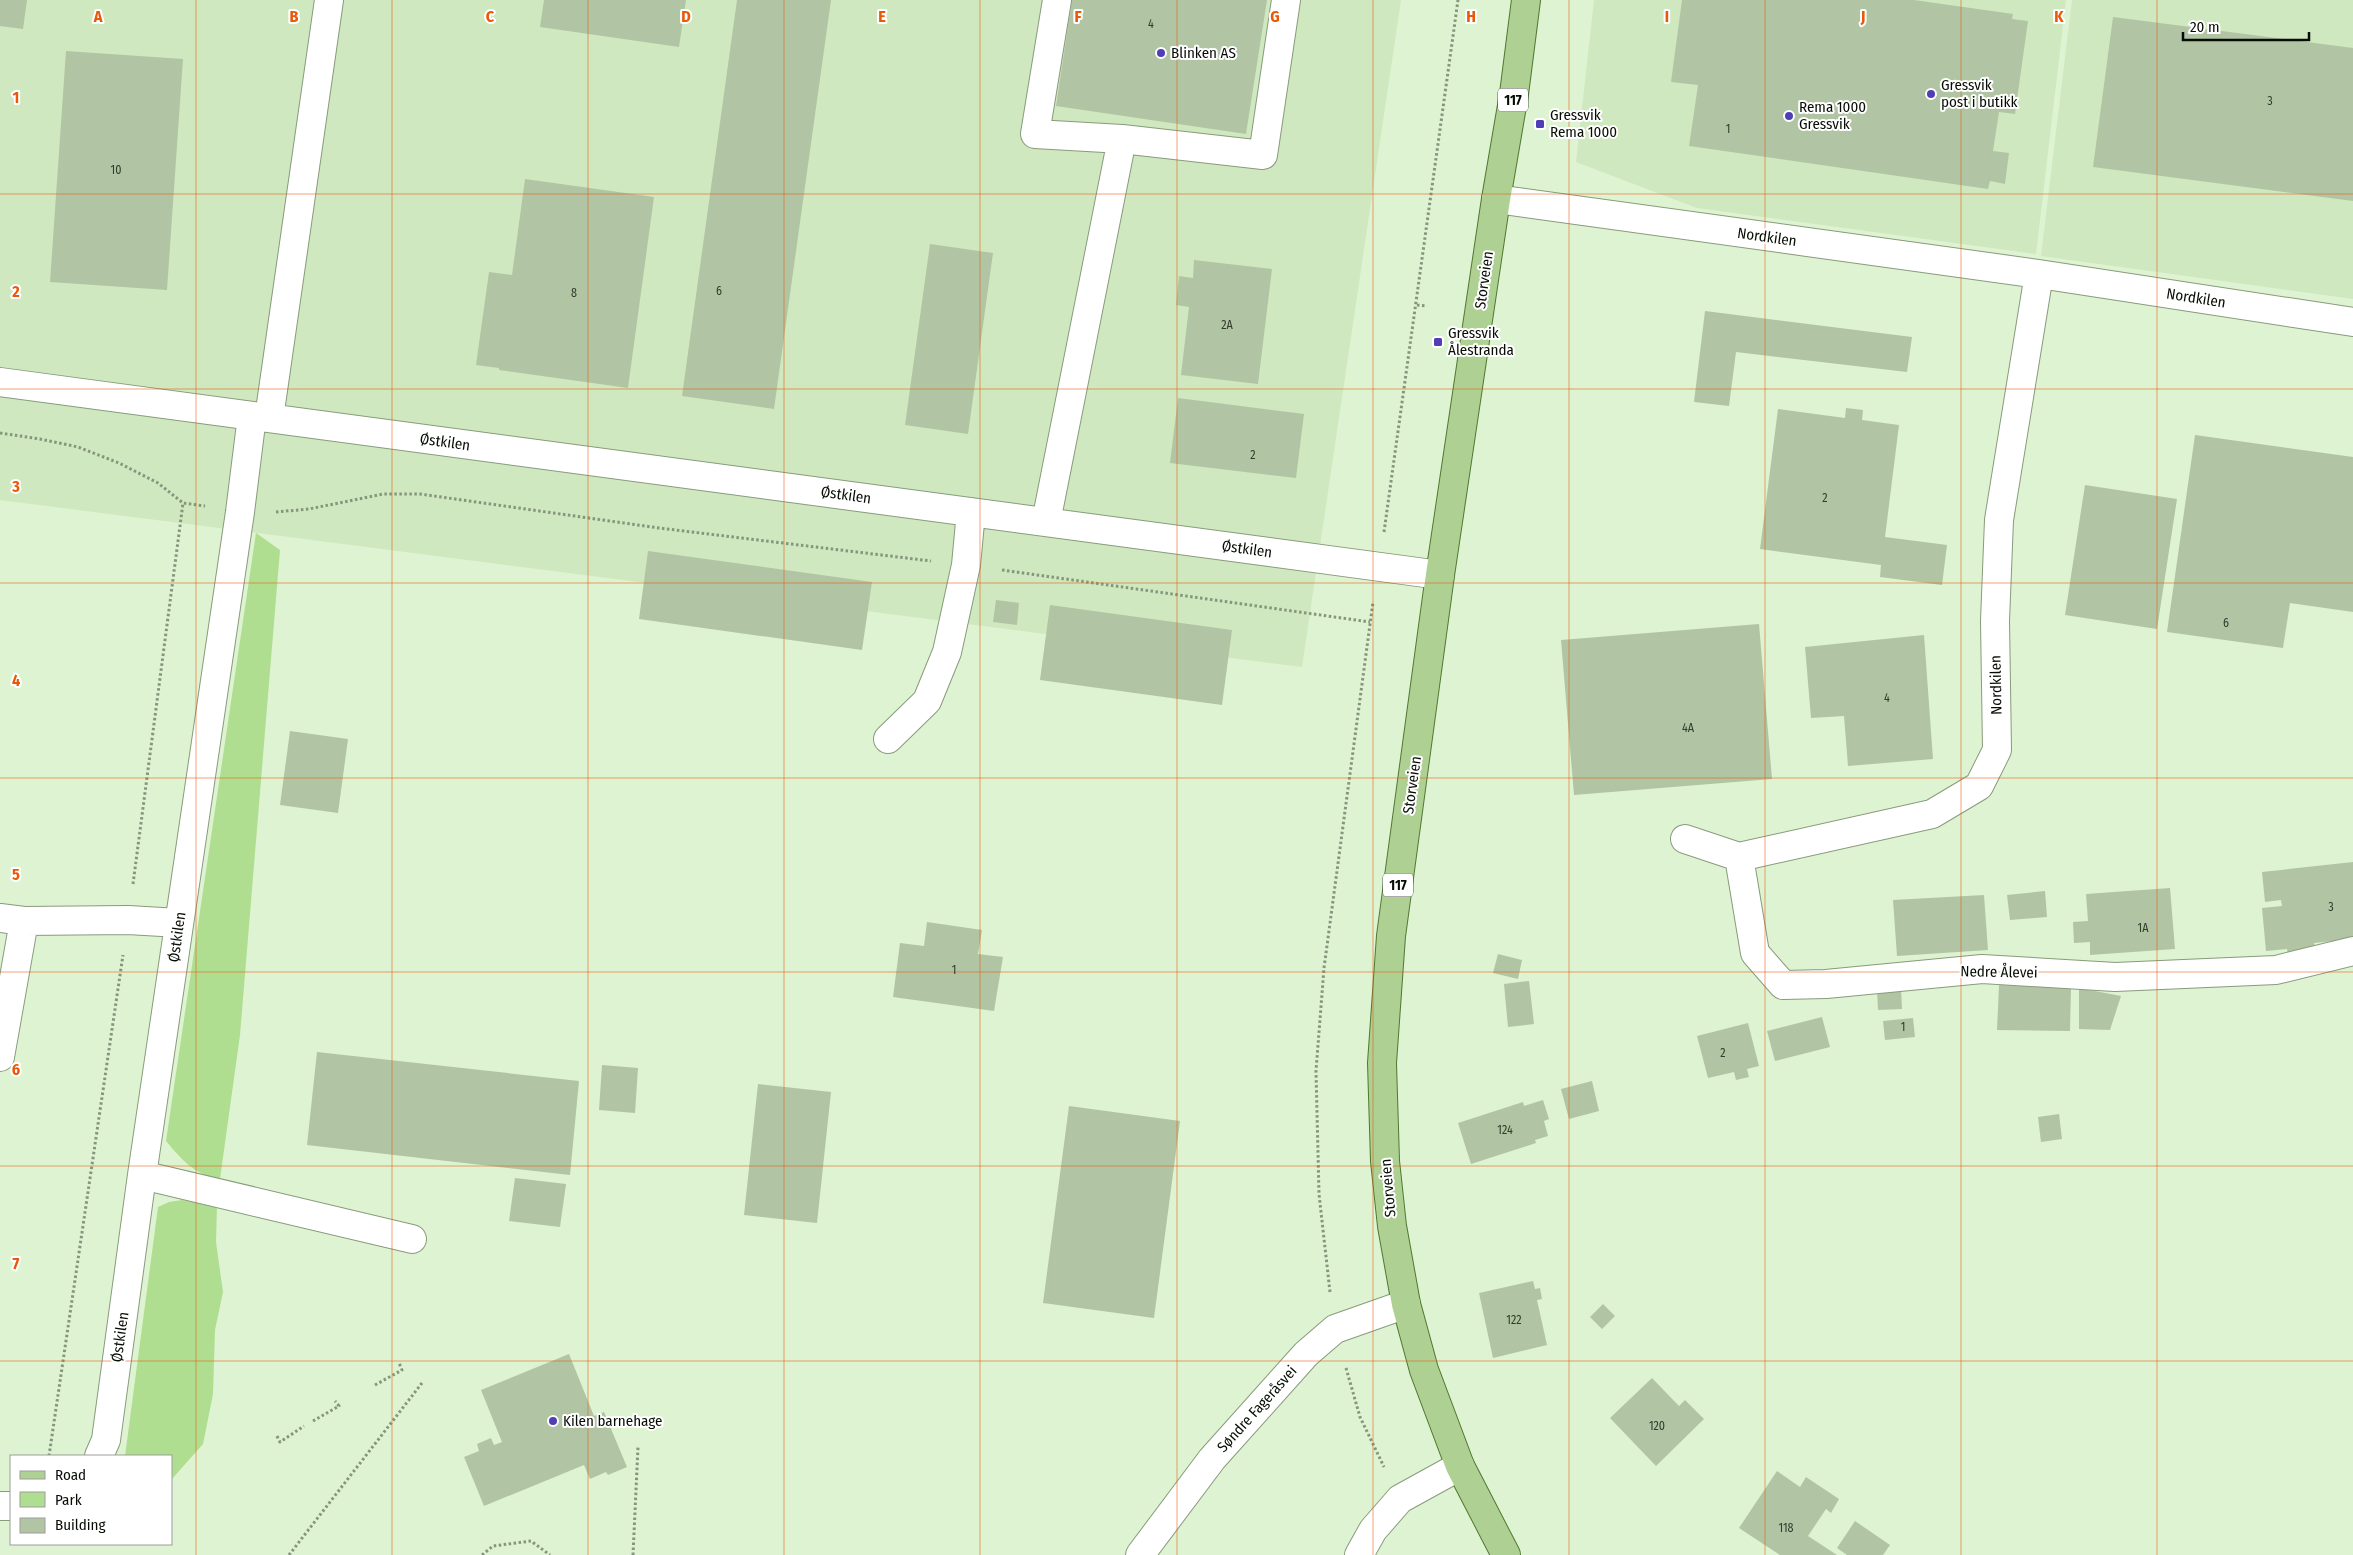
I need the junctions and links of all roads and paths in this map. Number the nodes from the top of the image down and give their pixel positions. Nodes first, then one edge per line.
1 (329, 0) edge
2 (1057, 0) edge
3 (1286, 0) edge
4 (1458, 0) edge
5 (1526, 0) edge
6 (1122, 139) junction
7 (1496, 199) junction
8 (2039, 274) junction
9 (1417, 305) junction
10 (1427, 306) dead end
11 (2353, 322) edge
12 (0, 382) edge
13 (260, 417) junction
14 (0, 433) edge
15 (183, 503) junction
16 (240, 512) junction
17 (971, 512) junction
18 (1046, 522) junction
19 (966, 565) junction
20 (1379, 566) junction
21 (1440, 575) junction
22 (1370, 622) junction
23 (888, 739) dead end
24 (1685, 839) dead end
25 (1739, 857) junction
26 (12, 920) edge
27 (128, 920) junction
28 (179, 923) junction
29 (2353, 951) edge
30 (0, 1057) edge
31 (142, 1175) junction
32 (412, 1239) dead end
33 (1406, 1304) junction
34 (1334, 1329) junction
35 (398, 1363) dead end
36 (422, 1383) dead end
37 (375, 1386) dead end
38 (335, 1401) dead end
39 (313, 1421) dead end
40 (304, 1426) dead end
41 (277, 1436) dead end
42 (638, 1447) dead end
43 (49, 1455) edge
44 (98, 1455) edge
45 (1460, 1466) junction
46 (1400, 1499) junction
47 (289, 1555) edge
48 (482, 1555) edge
49 (550, 1555) edge
50 (633, 1555) edge
51 (1140, 1555) edge
52 (1359, 1555) edge
53 (1506, 1555) edge

1 - 13 street
2 - 6 street
3 - 6 street
4 - 9 path
5 - 7 main road, Storveien / 117
6 - 18 street
7 - 8 street, Nordkilen
7 - 21 main road, Storveien / 117
8 - 11 street, Nordkilen
8 - 25 street, Nordkilen
9 - 10 path
9 - 20 path
12 - 13 street, Østkilen
13 - 16 street, Østkilen
13 - 17 street, Østkilen
14 - 15 path
15 - 16 path
15 - 27 path
16 - 19 path
16 - 28 street, Østkilen
17 - 18 street, Østkilen
17 - 19 street
18 - 20 street, Østkilen
19 - 22 path
19 - 23 street
20 - 21 street, Østkilen
20 - 22 path
21 - 33 main road, Storveien / 117
22 - 34 path
24 - 25 street
25 - 29 street, Nedre Ålevei
26 - 27 street
26 - 30 street
27 - 28 street
27 - 43 path
28 - 31 street, Østkilen
31 - 32 street
31 - 44 street, Østkilen
33 - 34 street, Søndre Fageråsvei
33 - 45 main road, Storveien / 117
34 - 46 path
34 - 51 street, Søndre Fageråsvei
35 - 37 path
36 - 47 path
38 - 39 path
40 - 41 path
42 - 50 path
45 - 46 street
45 - 53 main road, Storveien / 117
46 - 52 street
48 - 49 path

